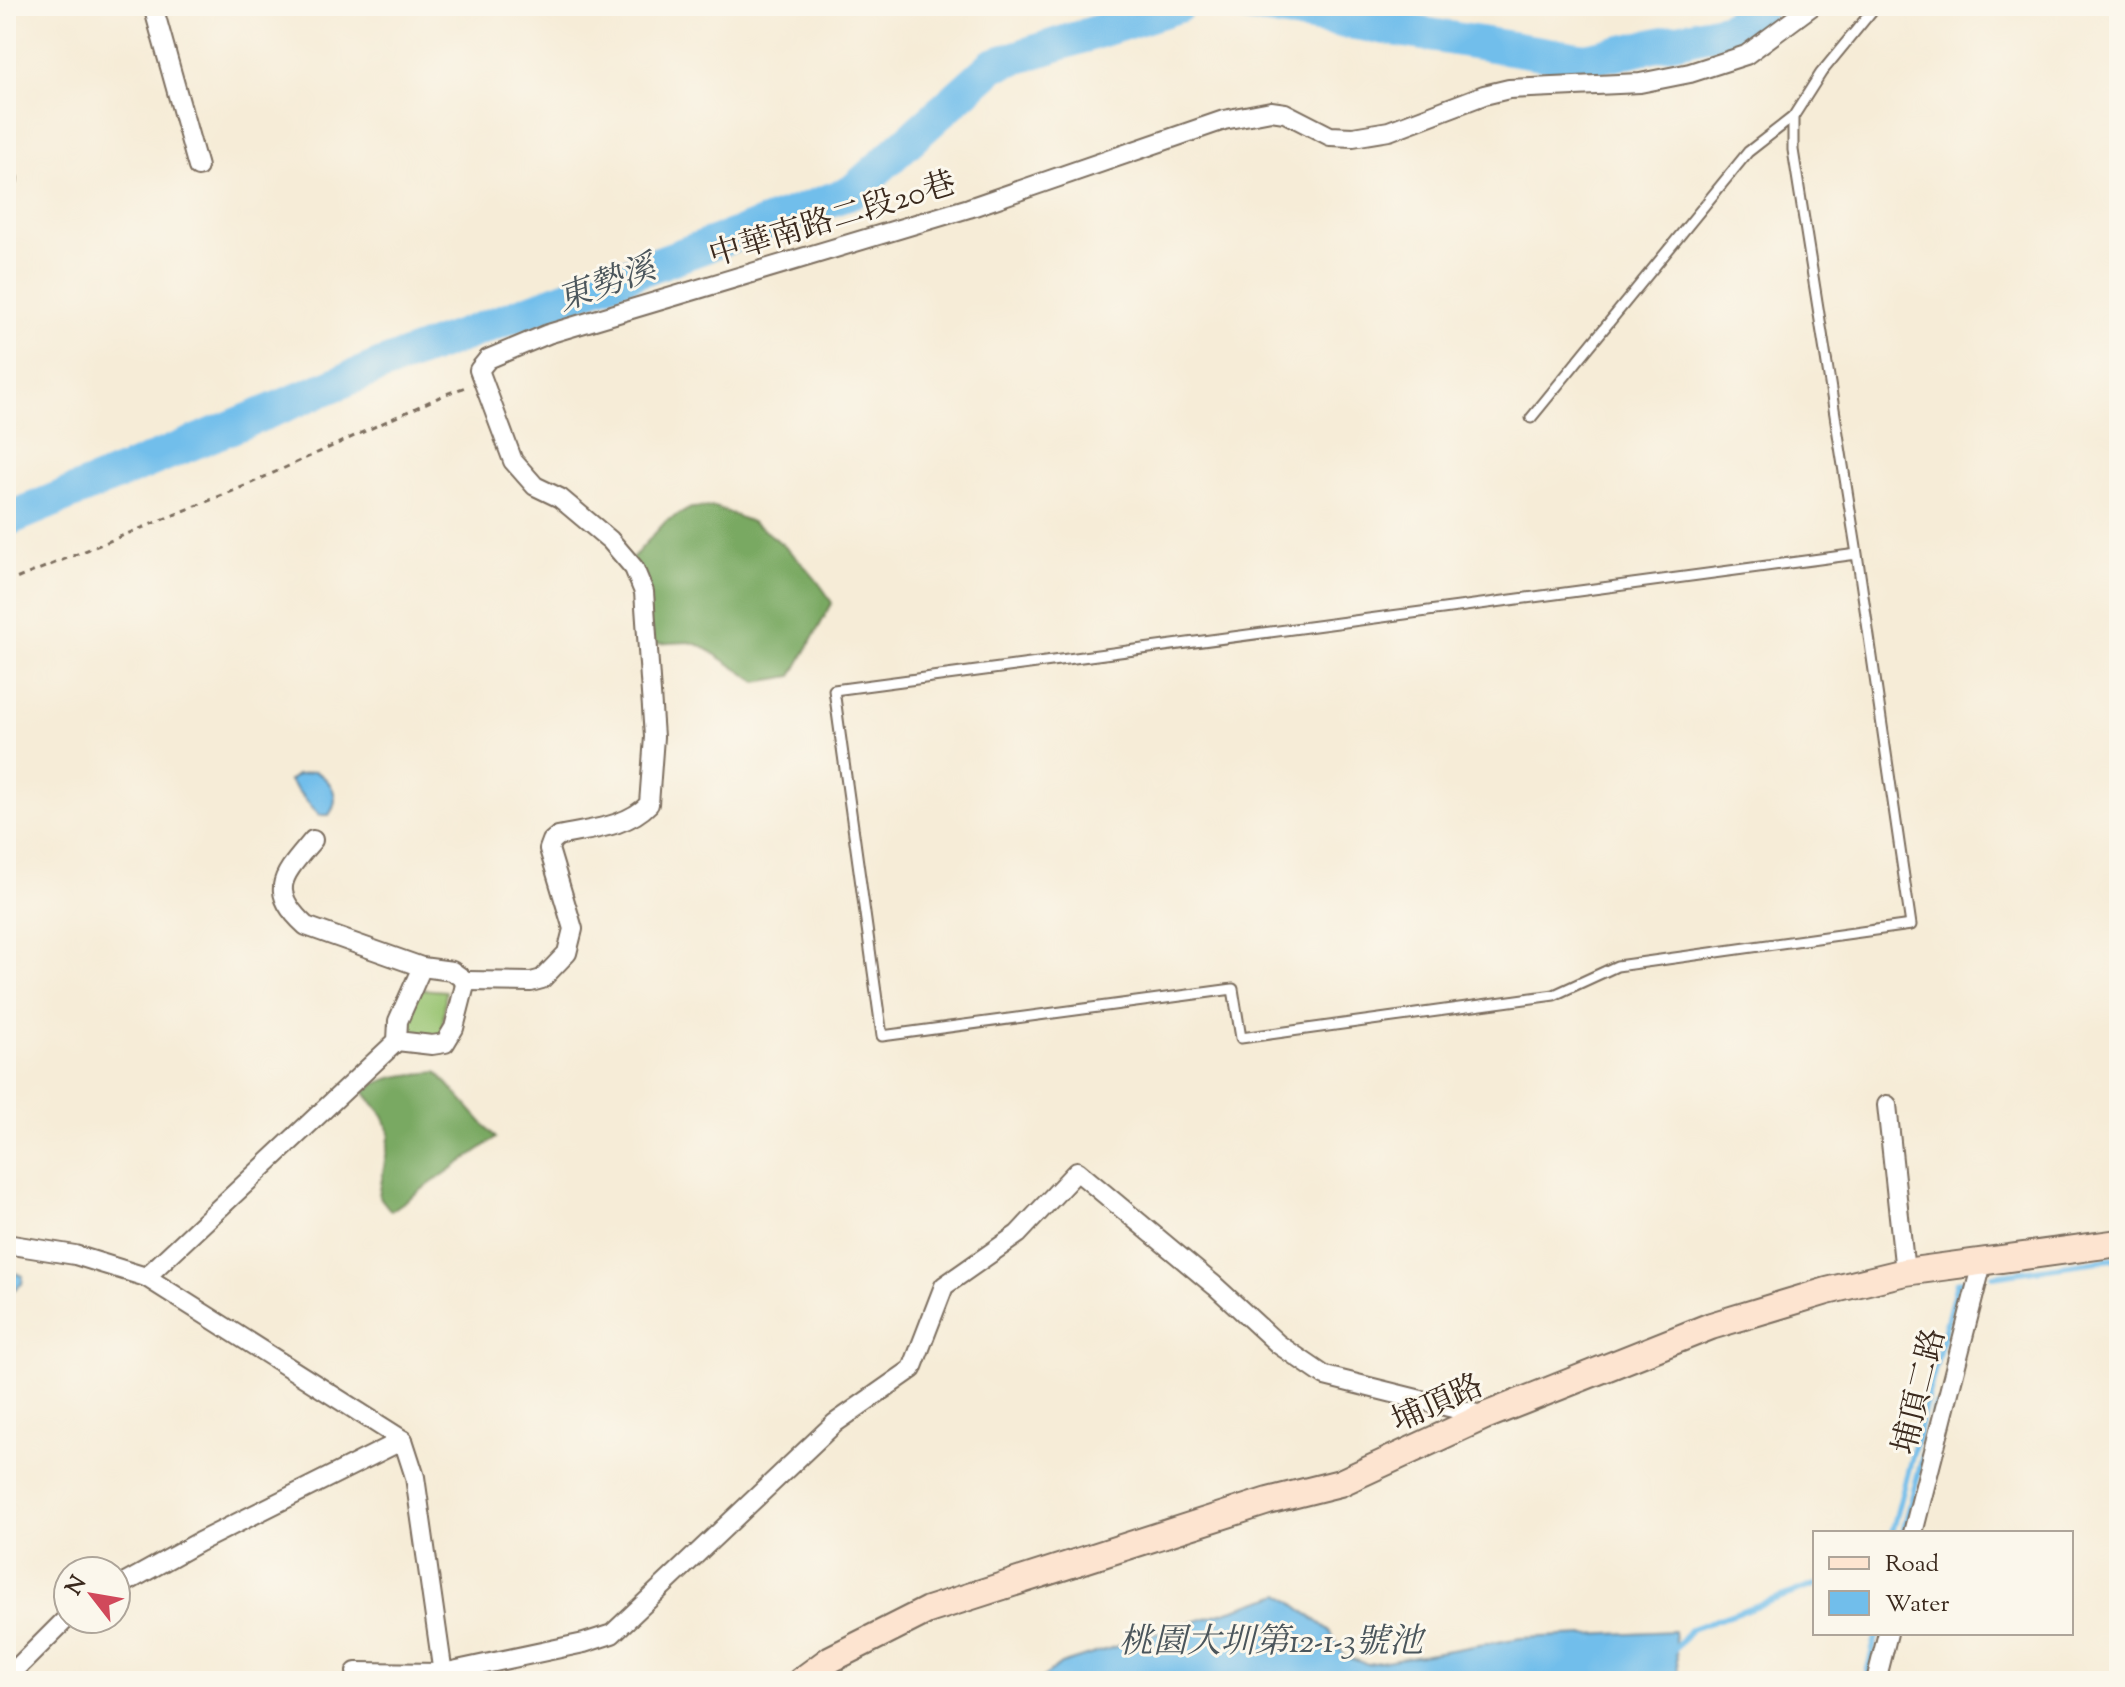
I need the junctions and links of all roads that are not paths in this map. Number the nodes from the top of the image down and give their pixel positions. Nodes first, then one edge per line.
1 (153, 6) edge
2 (1812, 6) edge
3 (1876, 6) edge
4 (1793, 117) junction
5 (198, 167) dead end
6 (1531, 418) dead end
7 (1857, 554) junction
8 (313, 840) dead end
9 (422, 967) junction
10 (466, 981) junction
11 (397, 1041) junction
12 (1887, 1105) dead end
13 (2119, 1243) edge
14 (6, 1244) edge
15 (1982, 1263) junction
16 (1905, 1272) junction
17 (146, 1277) junction
18 (1485, 1416) junction
19 (403, 1440) junction
20 (1914, 1531) edge
21 (132, 1579) edge
22 (52, 1633) edge
23 (1888, 1635) edge
24 (356, 1672) dead end
25 (443, 1677) edge
26 (6, 1679) edge
27 (807, 1679) edge
28 (1876, 1681) edge

1 - 5 street
2 - 10 street, 中華南路二段20巷
3 - 4 lane
4 - 6 lane
4 - 7 lane
7 - 7 lane
8 - 9 street
9 - 10 street
9 - 11 street
10 - 11 street
11 - 17 street
12 - 16 street
13 - 15 street, 埔頂路
14 - 17 street
15 - 16 street, 埔頂路
15 - 20 street, 埔頂二路
16 - 18 street, 埔頂路
17 - 19 street
18 - 25 street
18 - 27 street, 埔頂路
19 - 21 street
19 - 25 street
22 - 26 street
23 - 28 street
24 - 25 street

